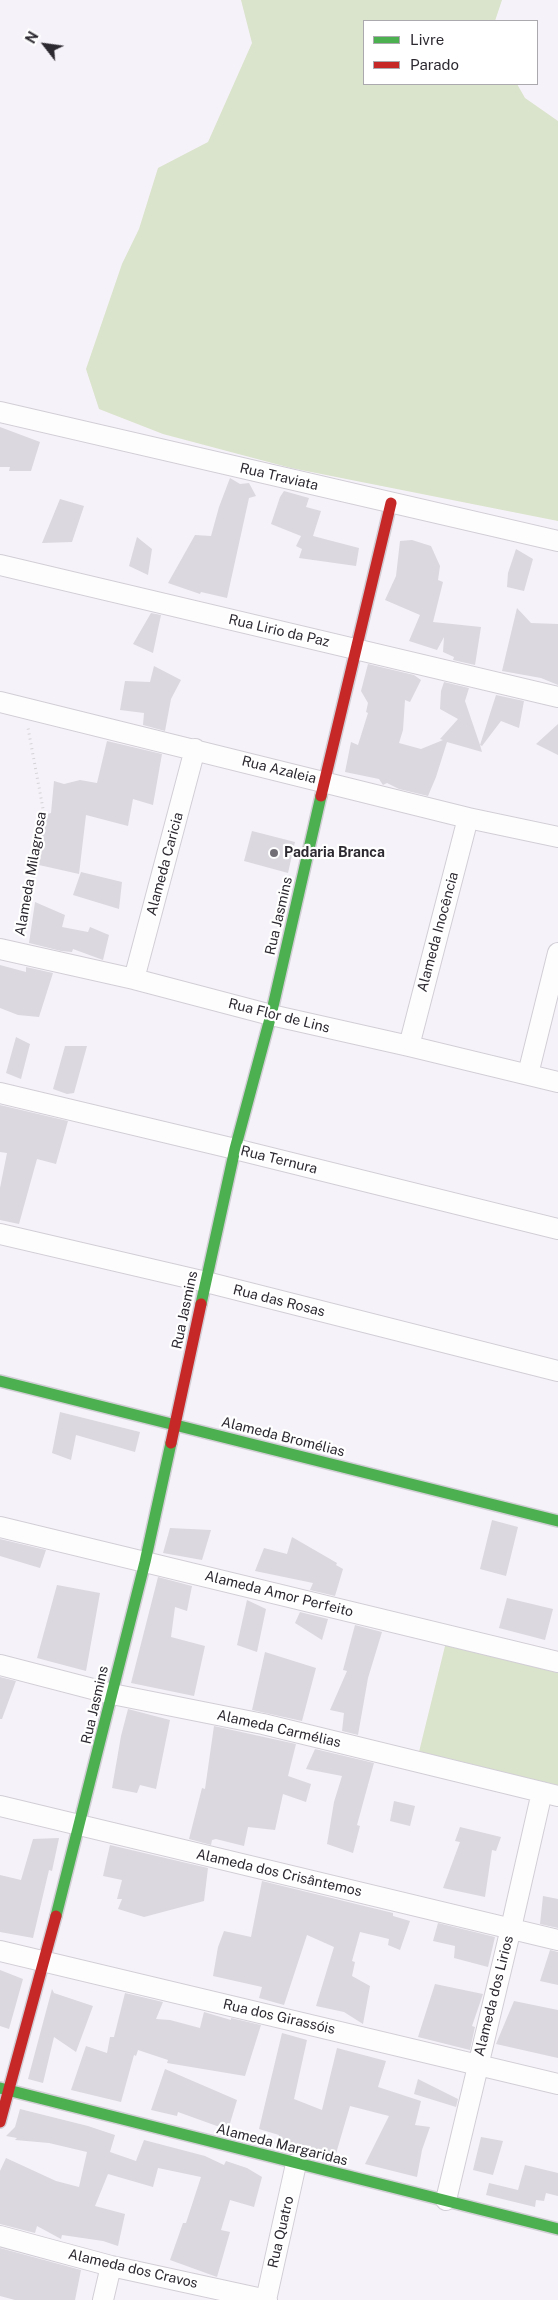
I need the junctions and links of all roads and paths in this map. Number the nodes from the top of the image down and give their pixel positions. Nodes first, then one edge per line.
1 (0, 412) edge
2 (391, 504) junction
3 (558, 541) edge
4 (0, 565) edge
5 (355, 649) junction
6 (558, 697) edge
7 (0, 702) edge
8 (24, 707) junction
9 (195, 749) junction
10 (326, 782) junction
11 (468, 818) junction
12 (558, 837) edge
13 (9, 951) edge
14 (558, 953) edge
15 (134, 979) junction
16 (270, 1015) junction
17 (409, 1046) junction
18 (528, 1074) junction
19 (558, 1082) edge
20 (0, 1094) edge
21 (236, 1149) junction
22 (558, 1229) edge
23 (0, 1234) edge
24 (206, 1282) junction
25 (558, 1371) edge
26 (0, 1381) edge
27 (175, 1425) junction
28 (558, 1521) edge
29 (0, 1527) edge
30 (145, 1562) junction
31 (558, 1662) edge
32 (0, 1665) edge
33 (112, 1694) junction
34 (550, 1794) edge
35 (0, 1806) edge
36 (80, 1826) junction
37 (511, 1928) junction
38 (558, 1940) edge
39 (0, 1951) edge
40 (44, 1961) junction
41 (477, 2064) junction
42 (558, 2084) edge
43 (4, 2089) edge
44 (0, 2122) edge
45 (296, 2164) junction
46 (446, 2200) junction
47 (558, 2229) edge
48 (0, 2236) edge
49 (111, 2266) junction
50 (259, 2299) edge
51 (103, 2300) edge

1 - 2 street, Rua Traviata
2 - 3 street, Rua Traviata
2 - 5 street, Rua Jasmins
4 - 5 street, Rua Lirio da Paz
5 - 6 street, Rua Lirio da Paz
5 - 10 street, Rua Jasmins
7 - 8 street, Rua Azaleia
8 - 9 street, Rua Azaleia
8 - 13 path, Alameda Milagrosa
9 - 10 street, Rua Azaleia
9 - 15 street, Alameda Caricia
10 - 11 street, Rua Azaleia
10 - 16 street, Rua Jasmins
11 - 12 street, Rua Azaleia
11 - 17 street, Alameda Inocência
13 - 15 street, Rua Flor de Lins
14 - 18 street
15 - 16 street, Rua Flor de Lins
16 - 17 street, Rua Flor de Lins
16 - 21 street, Rua Jasmins
17 - 18 street, Rua Flor de Lins
18 - 19 street, Rua Flor de Lins
20 - 21 street, Rua Ternura
21 - 22 street, Rua Ternura
21 - 24 street, Rua Jasmins
23 - 24 street, Rua das Rosas
24 - 25 street, Rua das Rosas
24 - 27 street, Rua Jasmins
26 - 27 street, Alameda Bromélias
27 - 28 street, Alameda Bromélias
27 - 30 street, Rua Jasmins
29 - 30 street, Alameda Amor Perfeito
30 - 31 street, Alameda Amor Perfeito
30 - 33 street, Rua Jasmins
32 - 33 street, Alameda Carmélias
33 - 34 street, Alameda Carmélias
33 - 36 street, Rua Jasmins
34 - 37 street, Alameda dos Lirios
35 - 36 street, Alameda dos Crisântemos
36 - 37 street, Alameda dos Crisântemos
36 - 40 street, Rua Jasmins
37 - 38 street, Alameda dos Crisântemos
37 - 41 street, Alameda dos Lirios
39 - 40 street, Rua dos Girassóis
40 - 41 street, Rua dos Girassóis
40 - 43 street, Rua Jasmins
41 - 42 street, Rua dos Girassóis
41 - 46 street, Alameda dos Lirios
43 - 44 street, Rua Jasmins
43 - 45 street, Alameda Margaridas
45 - 46 street, Alameda Margaridas
45 - 50 street, Rua Quatro
46 - 47 street, Alameda Margaridas
48 - 49 street, Alameda dos Cravos
49 - 50 street, Alameda dos Cravos
49 - 51 street

